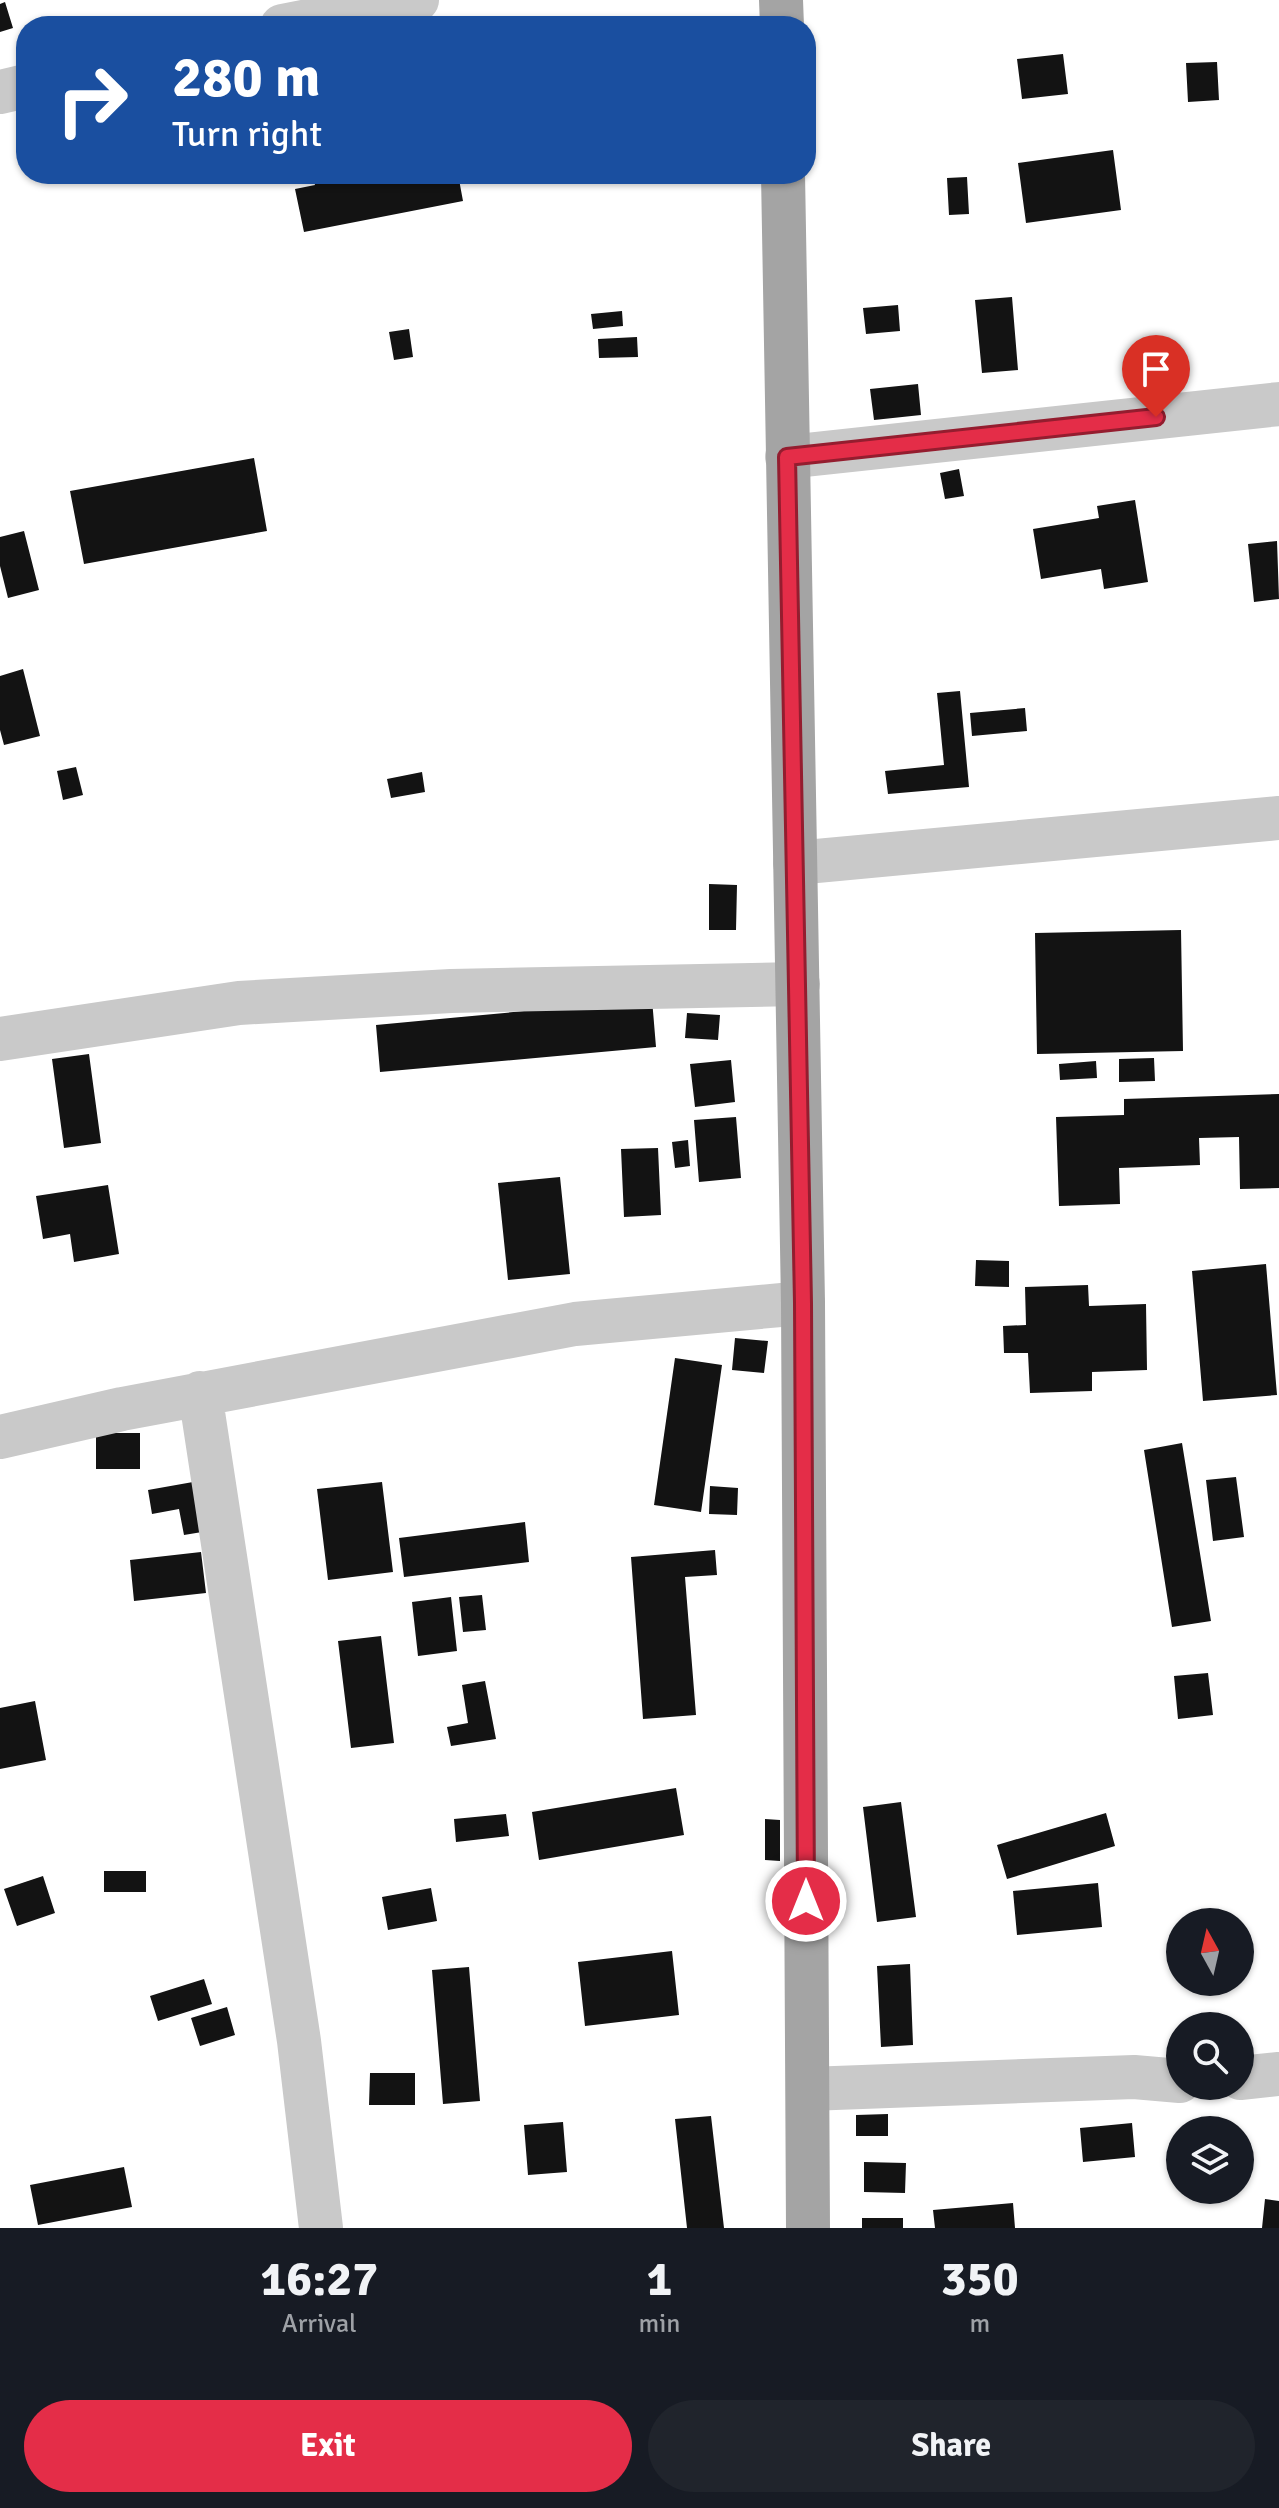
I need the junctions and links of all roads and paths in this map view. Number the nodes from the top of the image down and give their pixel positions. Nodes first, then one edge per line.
1 (417, 0) edge
2 (334, 16) edge
3 (783, 184) edge
4 (1279, 404) edge
5 (787, 457) junction
6 (1279, 818) edge
7 (795, 863) junction
8 (798, 984) junction
9 (0, 1039) edge
10 (803, 1303) junction
11 (200, 1393) junction
12 (0, 1437) edge
13 (1279, 2074) edge
14 (1254, 2077) edge
15 (1166, 2080) edge
16 (808, 2089) junction
17 (321, 2228) edge
18 (808, 2228) edge

1 - 2 street
3 - 5 main road
4 - 5 street
5 - 7 main road
6 - 7 street
7 - 8 main road
8 - 9 street
8 - 10 main road
10 - 11 street
10 - 16 main road
11 - 12 street
11 - 17 street
13 - 14 street
15 - 16 street
16 - 18 main road

